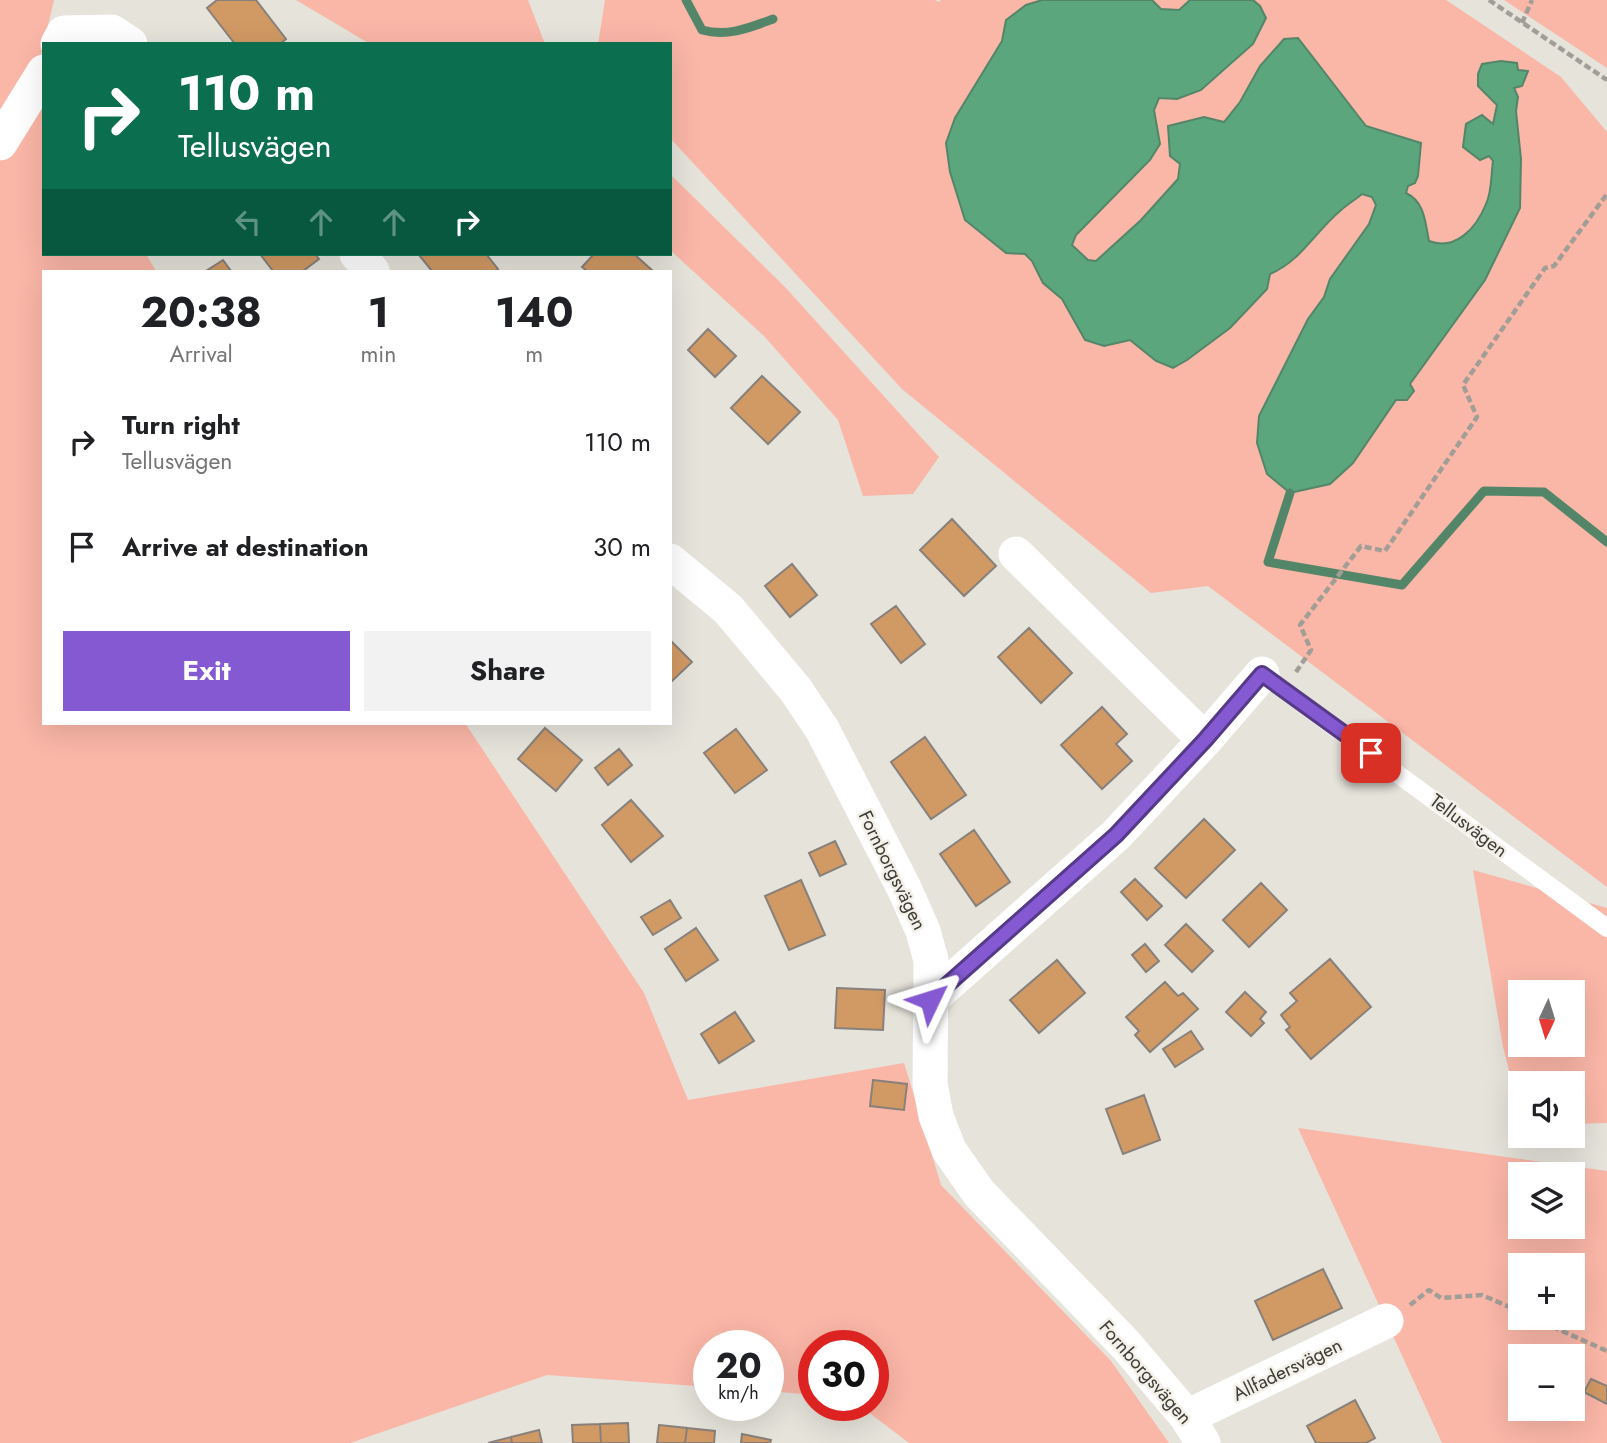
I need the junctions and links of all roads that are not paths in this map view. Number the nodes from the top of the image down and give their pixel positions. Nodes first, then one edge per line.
1 (113, 40) edge
2 (59, 42) edge
3 (41, 80) edge
4 (0, 143) edge
5 (359, 256) edge
6 (371, 270) edge
7 (1016, 554) dead end
8 (672, 563) edge
9 (1272, 682) joint
10 (1205, 740) junction
11 (1607, 928) edge
12 (930, 1000) junction
13 (1386, 1321) road end
14 (1195, 1430) edge

1 - 2 street
3 - 4 street
5 - 6 street
7 - 10 street
8 - 12 street, Fornborgsvägen
9 - 10 street
9 - 11 lane, Tellusvägen
10 - 12 street
12 - 14 street, Fornborgsvägen
13 - 14 street, Allfadersvägen

